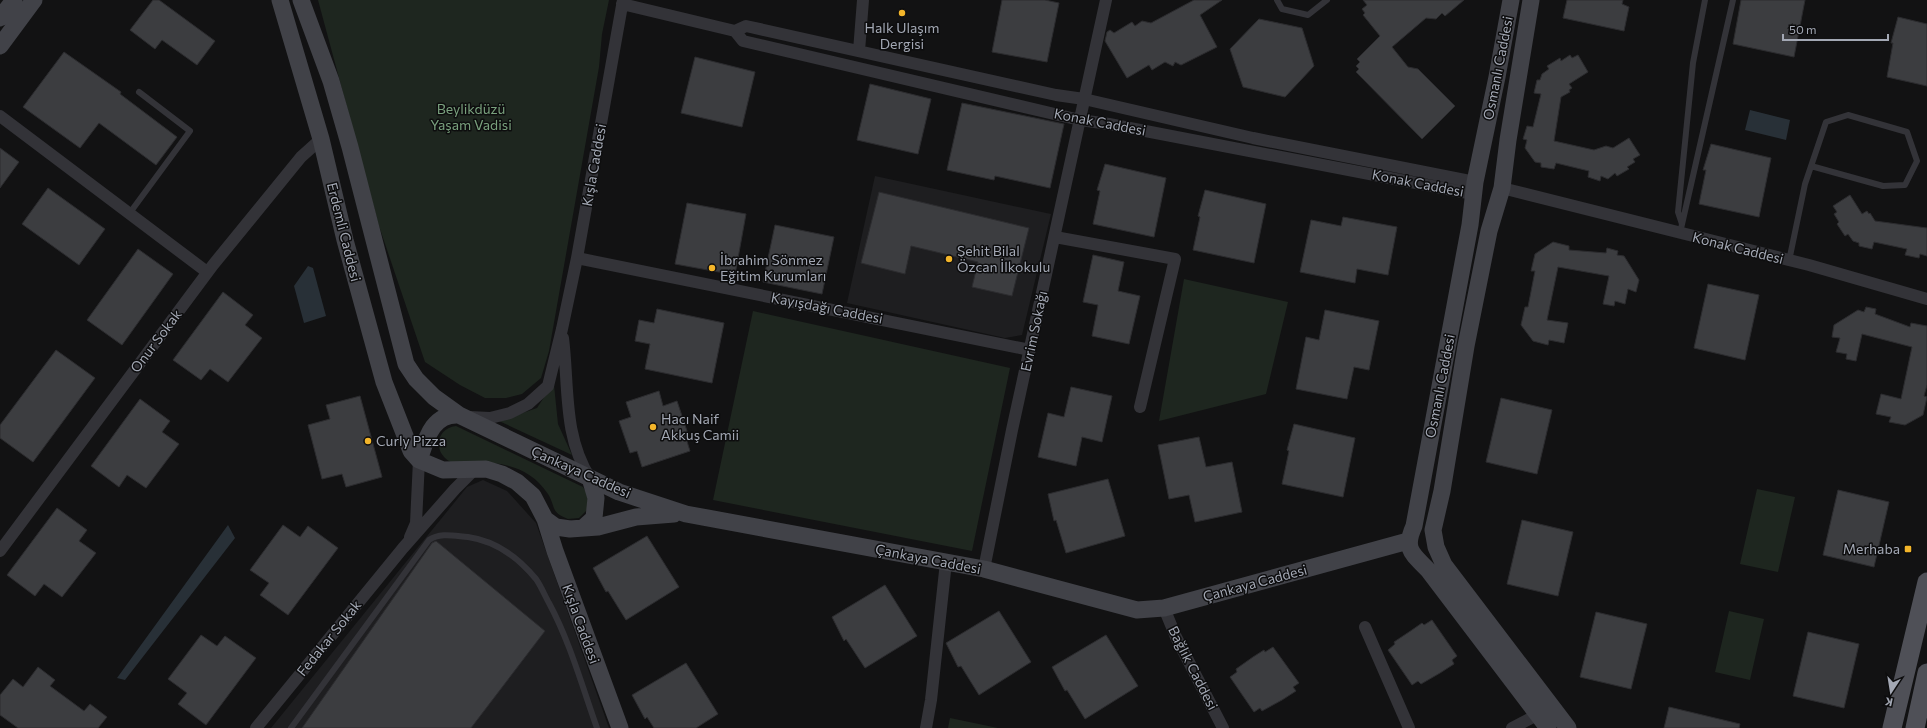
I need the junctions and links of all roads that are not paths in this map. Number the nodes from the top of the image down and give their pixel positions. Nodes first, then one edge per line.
1 (14, 0) edge
2 (34, 0) edge
3 (280, 0) edge
4 (302, 0) edge
5 (863, 0) edge
6 (1106, 0) edge
7 (1277, 0) edge
8 (1327, 0) edge
9 (1511, 0) edge
10 (1531, 0) edge
11 (1706, 0) edge
12 (1733, 0) edge
13 (623, 2) edge
14 (0, 18) edge
15 (735, 31) junction
16 (0, 46) edge
17 (859, 50) junction
18 (139, 92) dead end
19 (1084, 99) junction
20 (0, 116) edge
21 (1080, 120) junction
22 (321, 139) junction
23 (1811, 166) junction
24 (1474, 188) junction
25 (1501, 188) junction
26 (129, 214) junction
27 (1681, 228) junction
28 (1055, 237) junction
29 (577, 258) junction
30 (1789, 261) junction
31 (207, 272) junction
32 (1927, 299) edge
33 (562, 329) junction
34 (1030, 350) junction
35 (1140, 407) dead end
36 (458, 415) junction
37 (419, 460) junction
38 (475, 469) junction
39 (590, 478) junction
40 (686, 514) junction
41 (545, 519) junction
42 (583, 528) junction
43 (1410, 538) junction
44 (1435, 542) junction
45 (403, 548) junction
46 (0, 551) edge
47 (1416, 558) junction
48 (946, 562) junction
49 (984, 569) junction
50 (1927, 582) edge
51 (1164, 608) junction
52 (1365, 627) dead end
53 (1927, 673) edge
54 (1537, 715) dead end
55 (256, 728) edge
56 (291, 728) edge
57 (597, 728) edge
58 (620, 728) edge
59 (926, 728) edge
60 (1223, 728) edge
61 (1409, 728) edge
62 (1512, 728) edge
63 (1548, 728) edge
64 (1568, 728) edge
65 (1892, 728) edge
66 (1915, 728) edge

1 - 14 main road
2 - 16 main road
3 - 22 main road, Erdemli Caddesi
4 - 36 main road, Erdemli Caddesi
5 - 17 street
6 - 19 street, Evrim Sokağı
7 - 8 lane
9 - 24 main road, Osmanlı Caddesi
10 - 25 main road, Osmanlı Caddesi
11 - 27 lane
12 - 27 lane
13 - 15 street, Konak Caddesi
13 - 29 street, Kışla Caddesi
15 - 17 street, Konak Caddesi
15 - 21 street, Konak Caddesi
17 - 19 street, Konak Caddesi
18 - 26 lane
19 - 21 street, Evrim Sokağı
19 - 24 street, Konak Caddesi
20 - 26 street
21 - 24 street, Konak Caddesi
21 - 28 street, Evrim Sokağı
22 - 31 street, Onur Sokak
22 - 37 main road, Erdemli Caddesi
23 - 23 lane
23 - 30 lane
24 - 25 main road
24 - 25 main road
24 - 43 main road, Osmanlı Caddesi
25 - 27 street, Konak Caddesi
25 - 44 main road, Osmanlı Caddesi
26 - 31 street
27 - 30 street, Konak Caddesi
28 - 34 street, Evrim Sokağı
28 - 35 street
29 - 33 street, Kışla Caddesi
29 - 34 street, Kayışdağı Caddesi
30 - 32 street, Konak Caddesi
31 - 46 street, Onur Sokak
33 - 36 street
33 - 39 street
34 - 49 street, Evrim Sokağı
36 - 37 main road
36 - 39 main road, Çankaya Caddesi
37 - 38 main road, Kışla Caddesi
37 - 45 street
38 - 41 main road, Kışla Caddesi
38 - 45 street
39 - 40 main road, Çankaya Caddesi
39 - 42 main road
40 - 42 main road
40 - 48 main road, Çankaya Caddesi
41 - 42 main road
41 - 58 main road, Kışla Caddesi
43 - 44 main road
43 - 47 main road
43 - 51 main road, Çankaya Caddesi
44 - 47 main road
44 - 64 main road
45 - 55 street, Fedakar Sokak
47 - 63 main road
48 - 49 main road, Çankaya Caddesi
48 - 59 street
49 - 51 main road, Çankaya Caddesi
50 - 65 main road
51 - 60 street, Bağlık Caddesi
52 - 61 street
53 - 66 main road
54 - 62 street
56 - 57 lane

